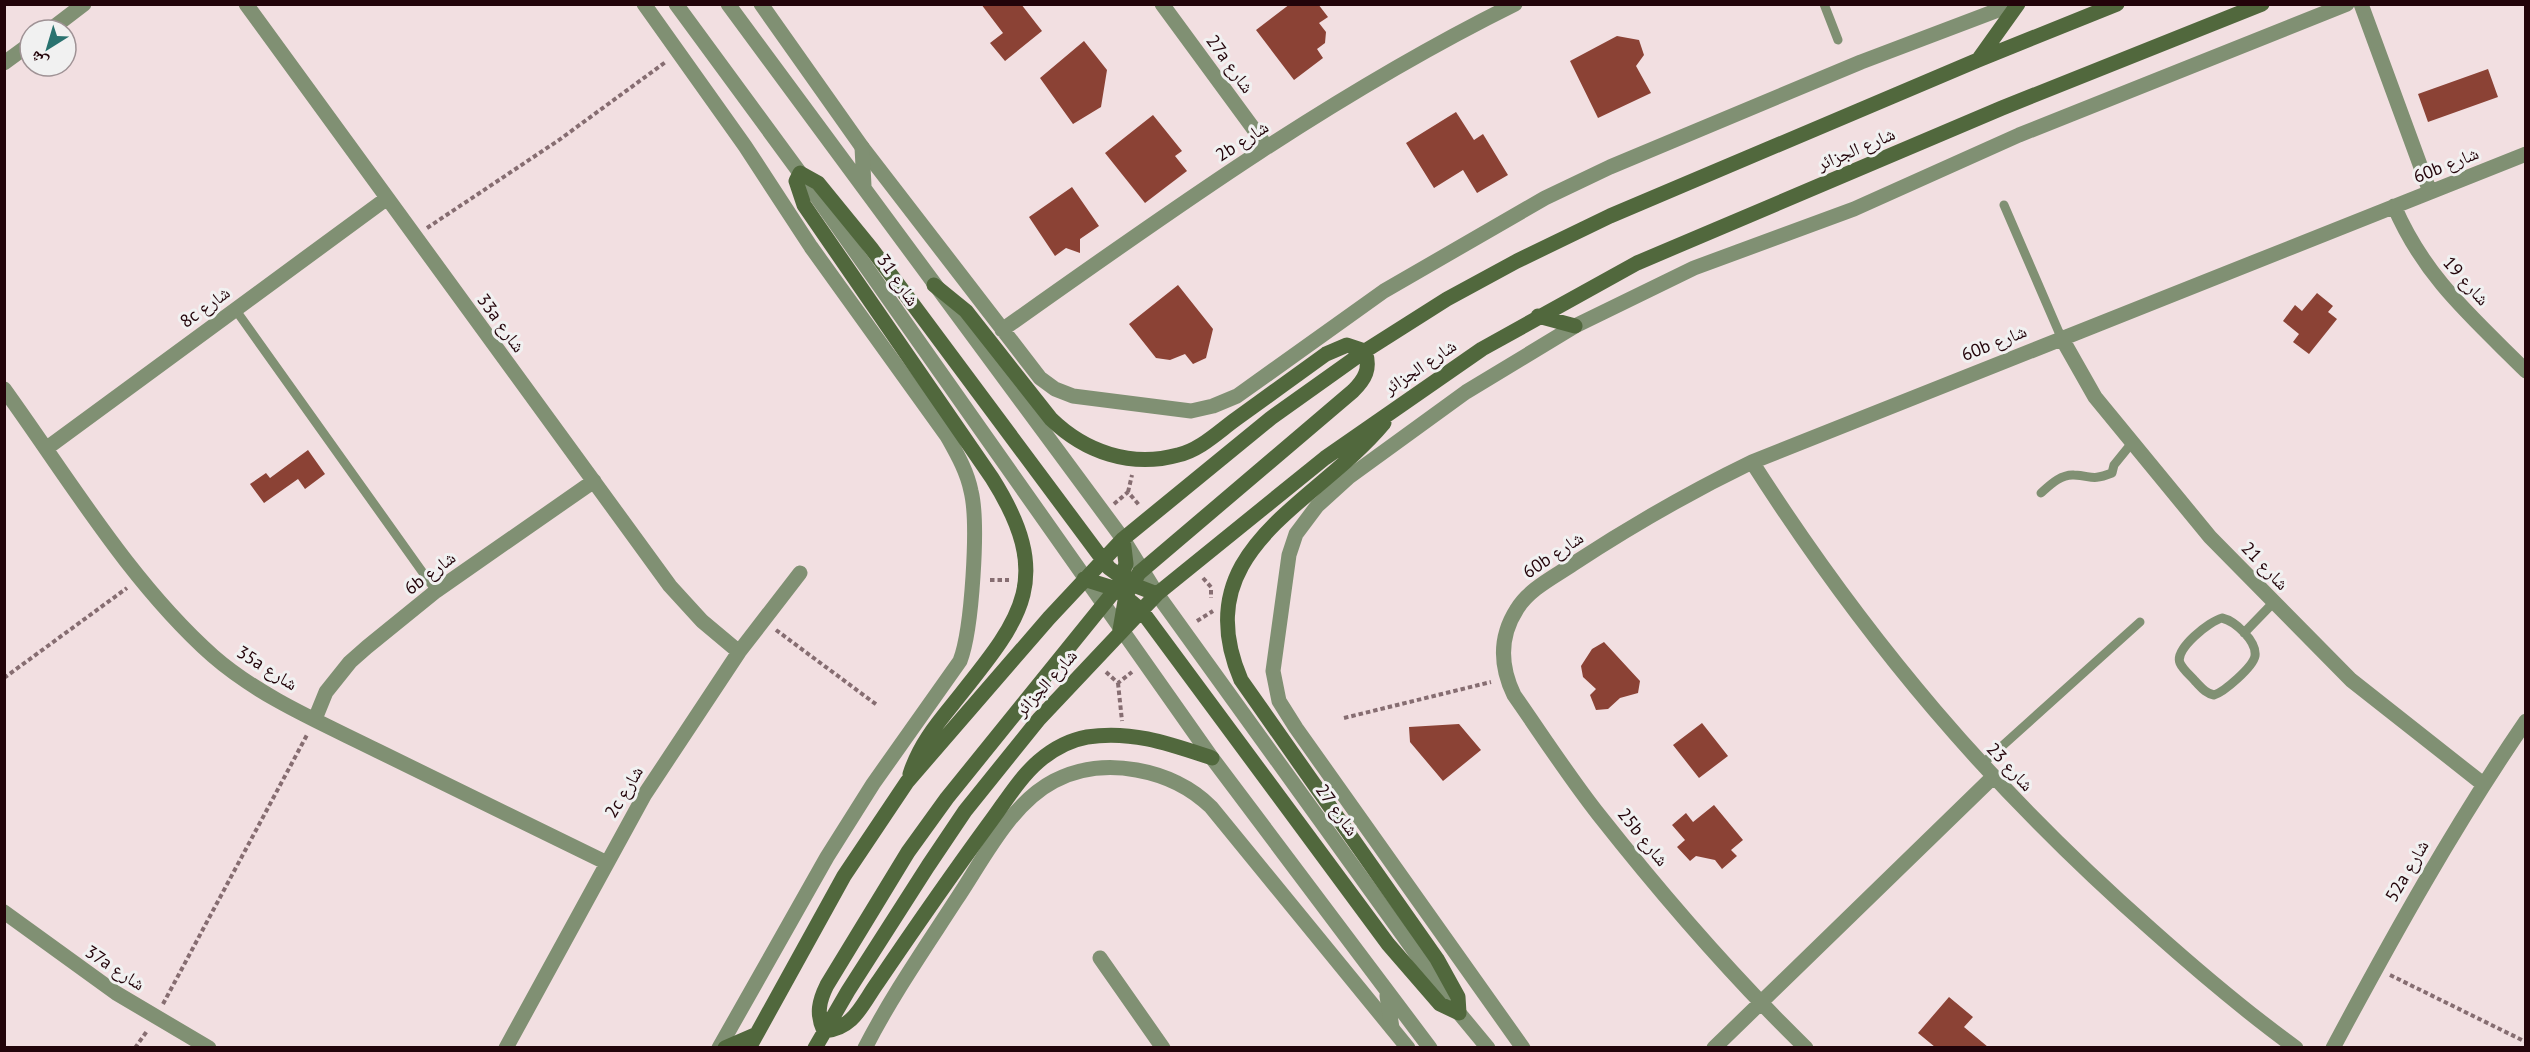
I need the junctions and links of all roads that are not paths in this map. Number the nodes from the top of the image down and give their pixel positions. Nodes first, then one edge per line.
1 (84, 4) edge
2 (246, 4) edge
3 (644, 4) edge
4 (676, 4) edge
5 (728, 4) edge
6 (761, 4) edge
7 (1162, 4) edge
8 (1515, 4) edge
9 (1824, 4) edge
10 (2014, 4) edge
11 (2018, 4) edge
12 (2118, 4) edge
13 (2262, 4) edge
14 (2347, 4) edge
15 (2361, 4) edge
16 (66, 18) edge
17 (1838, 40) dead end
18 (18, 53) edge
19 (1978, 60) junction
20 (4, 63) edge
21 (862, 147) junction
22 (1267, 147) junction
23 (2526, 154) edge
24 (800, 173) junction
25 (864, 186) junction
26 (2430, 192) junction
27 (386, 199) junction
28 (2004, 205) dead end
29 (2394, 206) junction
30 (934, 285) junction
31 (235, 309) junction
32 (1538, 316) junction
33 (1575, 326) junction
34 (1002, 330) junction
35 (2061, 337) junction
36 (1365, 351) junction
37 (2526, 371) edge
38 (4, 389) edge
39 (1398, 405) junction
40 (2131, 444) junction
41 (47, 448) junction
42 (1752, 462) junction
43 (594, 481) junction
44 (2041, 493) dead end
45 (1123, 540) junction
46 (1103, 560) junction
47 (1142, 570) junction
48 (801, 573) dead end
49 (1084, 579) junction
50 (1124, 587) junction
51 (436, 591) junction
52 (1157, 594) junction
53 (2273, 603) junction
54 (1104, 607) junction
55 (1140, 610) junction
56 (2140, 622) dead end
57 (1509, 623) joint
58 (1120, 630) junction
59 (2244, 633) junction
60 (740, 652) junction
61 (315, 719) junction
62 (2526, 721) edge
63 (1212, 758) junction
64 (1981, 765) junction
65 (1992, 778) junction
66 (907, 782) junction
67 (2482, 784) junction
68 (605, 862) junction
69 (4, 912) edge
70 (1100, 958) dead end
71 (1387, 993) junction
72 (1760, 1004) junction
73 (1459, 1013) junction
74 (1392, 1028) junction
75 (824, 1031) junction
76 (752, 1041) edge
77 (209, 1047) edge
78 (506, 1047) edge
79 (719, 1047) edge
80 (725, 1047) edge
81 (816, 1047) edge
82 (864, 1047) edge
83 (1163, 1047) edge
84 (1408, 1047) edge
85 (1430, 1047) edge
86 (1488, 1047) edge
87 (1523, 1047) edge
88 (1714, 1047) edge
89 (1806, 1047) edge
90 (2296, 1047) edge
91 (2333, 1047) edge

1 - 16 street
2 - 27 street, 33a شارع
3 - 79 street
4 - 24 street, شارع 31
5 - 25 street, شارع 31
6 - 21 street
7 - 22 street, 27a شارع
8 - 22 street, 2b شارع
9 - 17 lane
10 - 34 street
11 - 19 main road
12 - 19 main road, شارع الجزائر
13 - 32 main road, شارع الجزائر
14 - 33 street
15 - 26 street
18 - 20 street
19 - 36 main road, شارع الجزائر
21 - 25 street
21 - 34 street
22 - 34 street, 2b شارع
23 - 26 street, 60b شارع
24 - 46 main road
24 - 49 street, شارع 31
24 - 66 main road
25 - 30 street, شارع 31
26 - 29 street, 60b شارع
27 - 31 street, 8c شارع
27 - 43 street, 33a شارع
28 - 35 lane
29 - 35 street, 60b شارع
29 - 37 street, شارع 19
30 - 36 main road
30 - 45 street, شارع 31
31 - 41 street, 8c شارع
31 - 51 lane
32 - 33 main road
32 - 39 main road, شارع الجزائر
33 - 87 street
35 - 40 street, شارع 21
35 - 42 street, 60b شارع
36 - 45 main road, شارع الجزائر
36 - 47 main road
38 - 41 street, 35a شارع
39 - 52 main road, شارع الجزائر
39 - 73 main road
40 - 44 lane
40 - 53 street, شارع 21
41 - 61 street, 35a شارع
42 - 57 street, 60b شارع
42 - 64 street, شارع 23
43 - 51 street, 6b شارع
43 - 60 street, 33a شارع
45 - 46 main road, شارع الجزائر
45 - 47 street, شارع 31
45 - 50 main road
46 - 49 main road, شارع الجزائر
46 - 50 main road
47 - 50 main road
47 - 52 street, شارع 27
48 - 60 street, 2c شارع
49 - 50 main road
49 - 54 street, شارع 31
49 - 66 main road, شارع الجزائر
50 - 52 main road
50 - 54 main road
50 - 55 main road
50 - 58 main road
51 - 61 street, 6b شارع
52 - 55 main road, شارع الجزائر
52 - 73 street, شارع 27
53 - 59 lane
53 - 67 street, شارع 21
54 - 58 street, شارع 31
54 - 75 main road
55 - 58 main road, شارع الجزائر
55 - 73 main road
56 - 64 lane
57 - 72 street, 25b شارع
58 - 63 street
58 - 75 main road, شارع الجزائر
59 - 59 lane
60 - 68 street, 2c شارع
61 - 68 street, 35a شارع
62 - 67 street, 52a شارع
63 - 71 street
63 - 75 main road
64 - 65 street, شارع 23
65 - 72 street
65 - 90 street, شارع 23
66 - 76 main road, شارع الجزائر
67 - 91 street, 52a شارع
68 - 78 street, 2c شارع
69 - 77 street, 37a شارع
70 - 83 street
71 - 74 street
71 - 85 street
72 - 88 street
72 - 89 street, 25b شارع
73 - 86 street, شارع 27
74 - 82 street
74 - 84 street
75 - 81 main road, شارع الجزائر
76 - 80 main road

